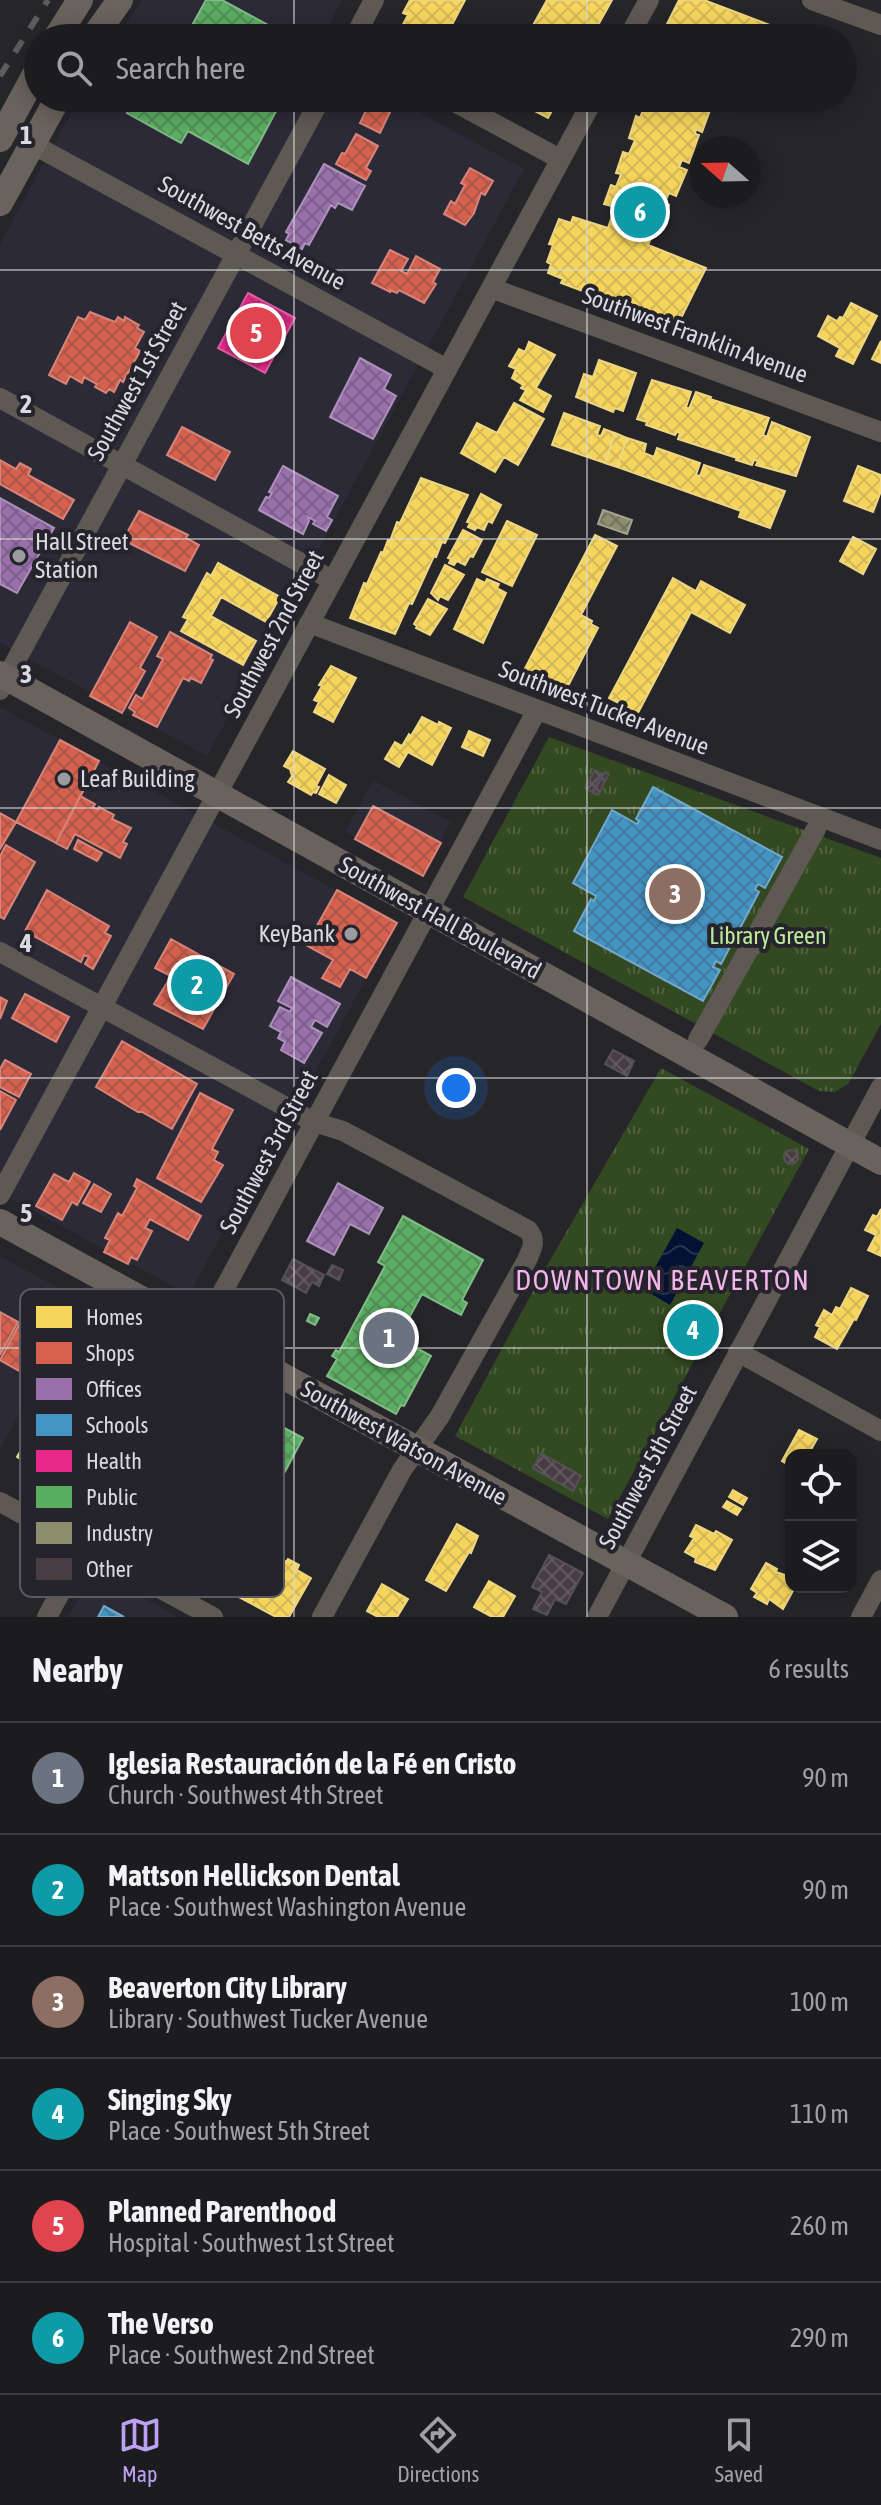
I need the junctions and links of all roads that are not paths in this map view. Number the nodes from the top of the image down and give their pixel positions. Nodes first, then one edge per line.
1 (80, 0) edge
2 (120, 0) edge
3 (374, 0) edge
4 (649, 0) edge
5 (812, 0) edge
6 (65, 24) edge
7 (103, 24) edge
8 (361, 24) edge
9 (636, 24) edge
10 (881, 25) edge
11 (24, 95) edge
12 (50, 112) edge
13 (313, 112) edge
14 (473, 112) edge
15 (586, 112) edge
16 (0, 139) edge
17 (32, 144) junction
18 (560, 159) junction
19 (0, 203) edge
20 (236, 255) junction
21 (491, 288) junction
22 (447, 369) junction
23 (0, 398) edge
24 (881, 432) edge
25 (121, 464) junction
26 (332, 580) junction
27 (309, 623) junction
28 (2, 680) edge
29 (537, 710) junction
30 (216, 795) junction
31 (816, 829) dead end
32 (881, 840) edge
33 (429, 911) junction
34 (0, 952) edge
35 (102, 1006) junction
36 (698, 1040) dead end
37 (881, 1087) edge
38 (314, 1122) junction
39 (850, 1145) junction
40 (881, 1162) edge
41 (0, 1195) edge
42 (0, 1222) edge
43 (123, 1289) edge
44 (225, 1289) edge
45 (738, 1352) junction
46 (284, 1377) edge
47 (881, 1431) edge
48 (415, 1450) junction
49 (0, 1502) edge
50 (20, 1513) edge
51 (626, 1563) junction
52 (881, 1580) edge
53 (58, 1597) edge
54 (175, 1597) edge
55 (47, 1617) edge
56 (213, 1617) edge
57 (322, 1617) edge
58 (597, 1617) edge
59 (725, 1617) edge
60 (861, 1617) edge

1 - 6 main road
2 - 7 main road
3 - 8 street
4 - 9 street
5 - 10 street
11 - 16 main road
12 - 17 main road
13 - 20 street, Southwest 1st Street
14 - 18 street
15 - 18 street, Southwest 2nd Street
17 - 19 main road
17 - 20 street, Southwest Betts Avenue
18 - 21 street, Southwest 2nd Street
20 - 22 street, Southwest Betts Avenue
20 - 25 street, Southwest 1st Street
21 - 22 street, Southwest 2nd Street
21 - 24 street, Southwest Franklin Avenue
22 - 26 street, Southwest 2nd Street
23 - 25 street
25 - 26 street
25 - 28 street, Southwest 1st Street
26 - 27 street, Southwest 2nd Street
27 - 29 street, Southwest Tucker Avenue
27 - 30 street, Southwest 2nd Street
28 - 30 main road, Southwest Hall Boulevard
29 - 32 street, Southwest Tucker Avenue
29 - 33 street, Southwest 3rd Street
30 - 33 main road, Southwest Hall Boulevard
30 - 35 street, Southwest 2nd Street
31 - 36 street
33 - 38 street, Southwest 3rd Street
33 - 39 main road, Southwest Hall Boulevard
34 - 35 street
35 - 38 street
35 - 41 street, Southwest 2nd Street
37 - 39 street, Southwest 5th Street
38 - 44 street, Southwest 3rd Street
38 - 48 street
39 - 40 main road, Southwest Hall Boulevard
39 - 45 street, Southwest 5th Street
42 - 43 main road, Southwest Watson Avenue
45 - 47 street
45 - 51 street, Southwest 5th Street
46 - 48 main road, Southwest Watson Avenue
48 - 51 main road, Southwest Watson Avenue
48 - 57 street
49 - 50 street
51 - 58 street, Southwest 5th Street
51 - 59 main road, Southwest Watson Avenue
52 - 60 street
53 - 55 street, Southwest 3rd Street
54 - 56 street

